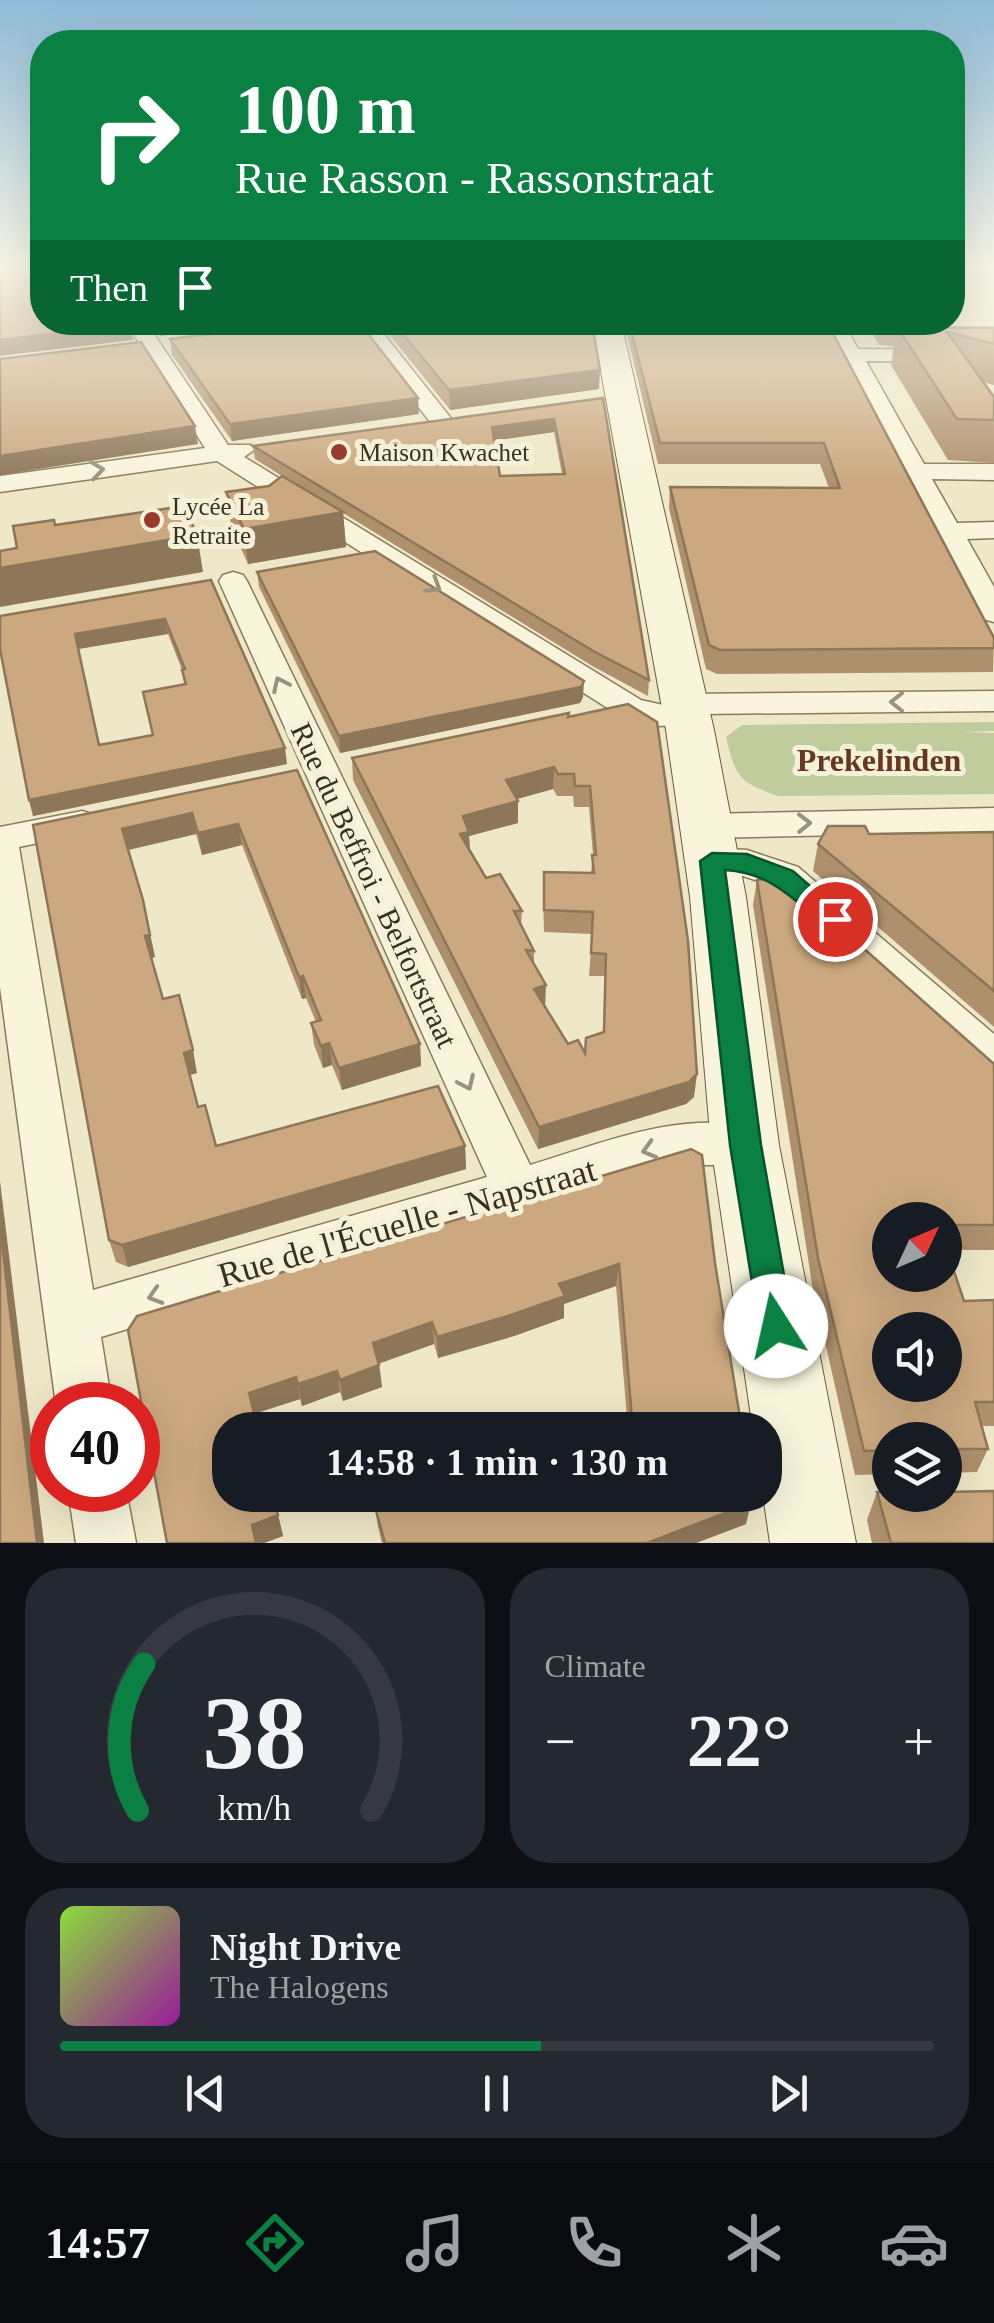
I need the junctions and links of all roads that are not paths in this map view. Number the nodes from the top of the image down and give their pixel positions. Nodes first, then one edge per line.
1 (148, 340) edge
2 (376, 340) edge
3 (607, 340) edge
4 (843, 340) edge
5 (185, 343) edge
6 (152, 347) junction
7 (120, 351) edge
8 (851, 355) junction
9 (994, 356) edge
10 (474, 417) edge
11 (442, 422) junction
12 (415, 425) edge
13 (261, 447) edge
14 (221, 452) junction
15 (916, 472) junction
16 (994, 472) edge
17 (0, 484) edge
18 (994, 530) edge
19 (948, 531) junction
20 (380, 553) junction
21 (348, 561) edge
22 (232, 582) dead end
23 (994, 613) edge
24 (994, 701) edge
25 (629, 707) junction
26 (687, 711) junction
27 (580, 718) edge
28 (107, 818) edge
29 (994, 820) edge
30 (0, 843) edge
31 (709, 843) junction
32 (994, 1060) edge
33 (746, 1145) junction
34 (516, 1188) junction
35 (72, 1321) junction
36 (81, 1382) edge
37 (101, 1512) edge
38 (106, 1543) edge
39 (813, 1543) edge

1 - 6 street
2 - 11 street
3 - 26 street
4 - 8 street
5 - 6 street
6 - 7 street
6 - 14 street
8 - 9 street
8 - 15 street
10 - 11 street
11 - 12 street
13 - 14 street
17 -> 14 street
14 - 20 street
15 - 16 street
15 - 19 street
18 - 19 street
19 - 23 street
20 - 21 street
20 -> 25 street
22 - 34 street, Rue du Beffroi - Belfortstraat
24 -> 26 street
25 - 26 street
25 - 27 street
26 - 31 street
28 - 30 street
31 -> 29 street
30 - 35 street
31 - 32 street
31 - 33 street
33 -> 34 street, Rue de l'Écuelle - Napstraat
33 - 39 street
34 -> 35 street, Rue de l'Écuelle - Napstraat
35 - 36 street
37 - 38 street

